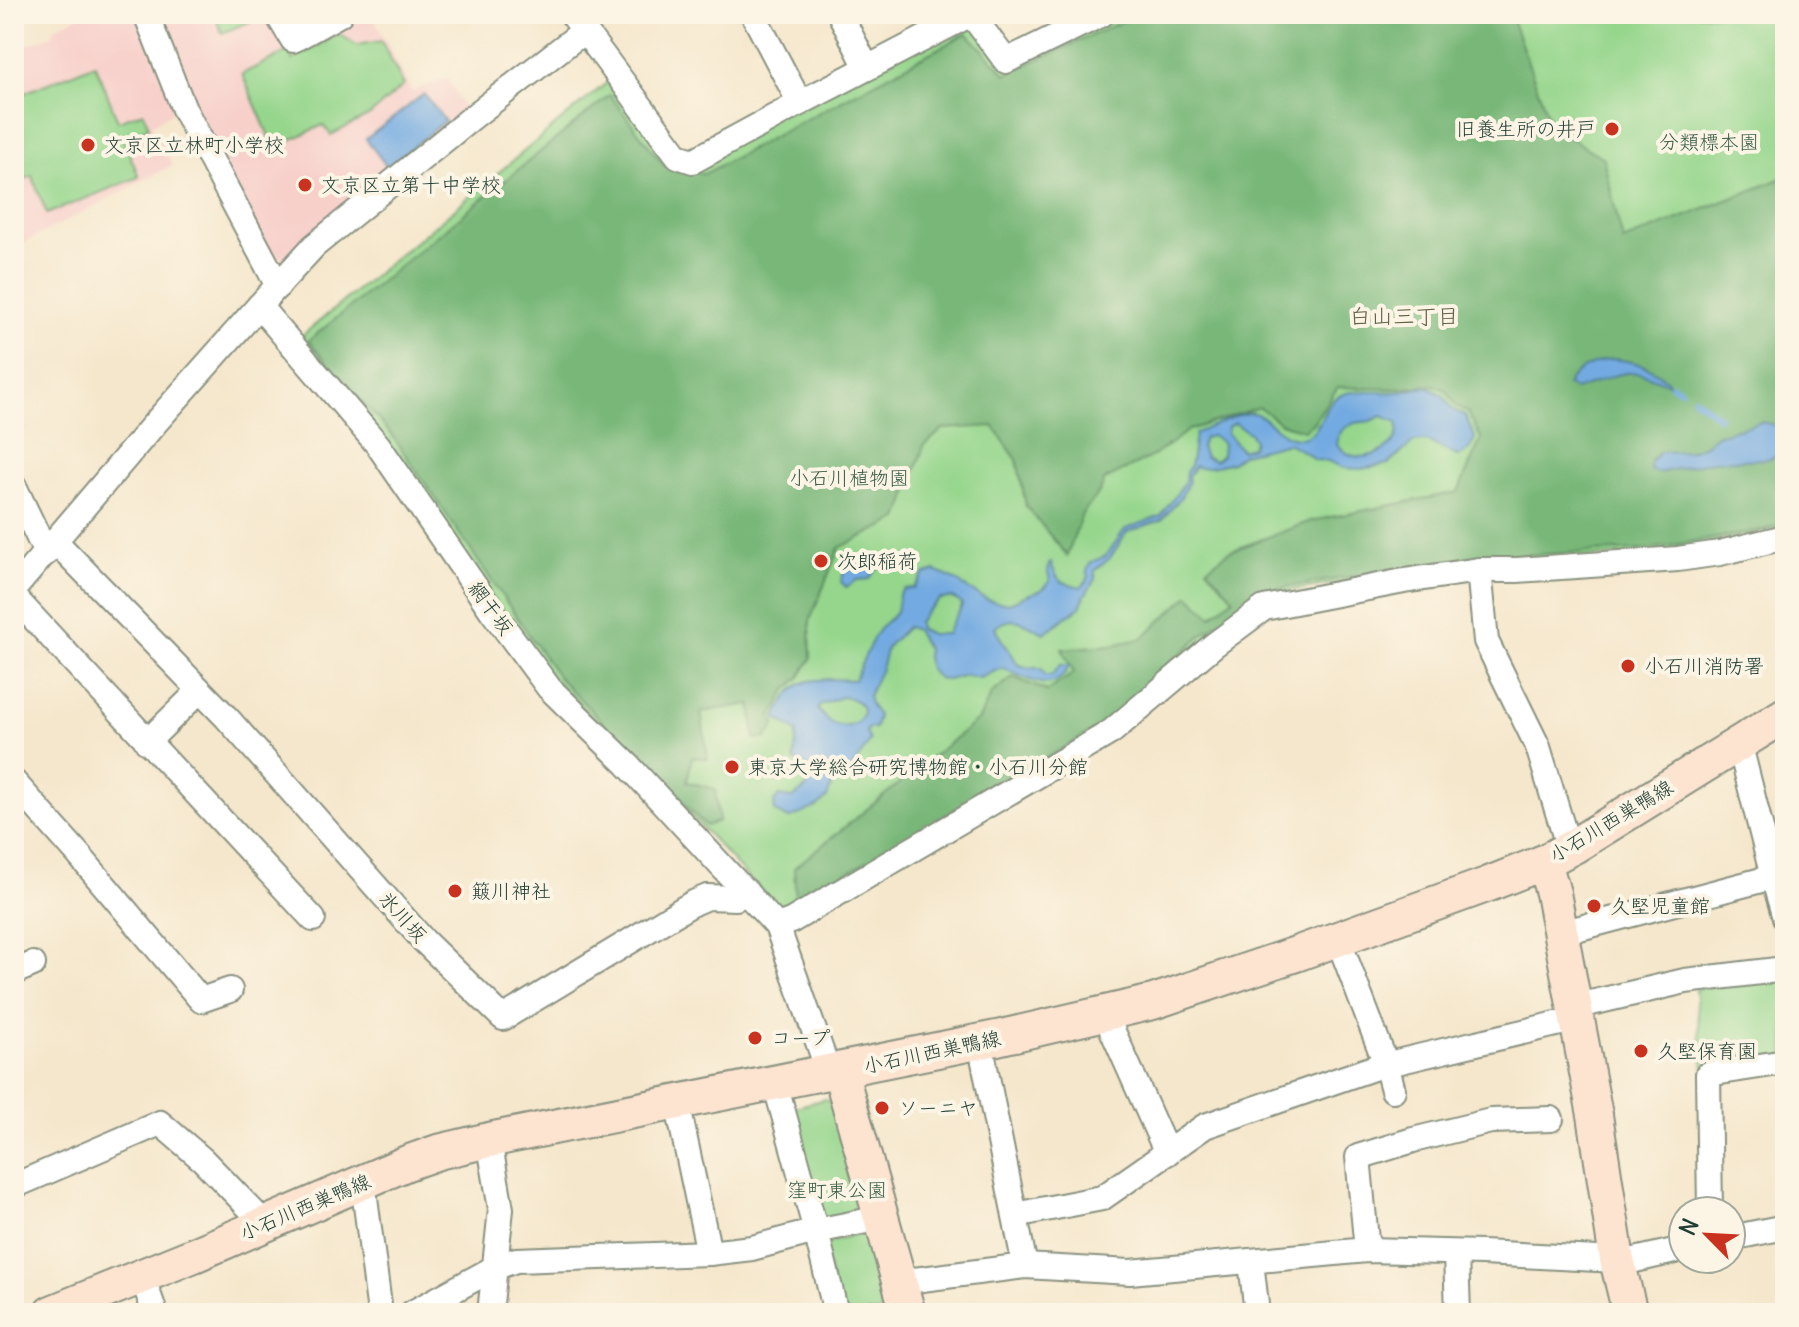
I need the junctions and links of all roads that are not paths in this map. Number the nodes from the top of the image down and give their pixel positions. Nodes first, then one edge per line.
1 (146, 14) edge
2 (277, 14) edge
3 (340, 14) edge
4 (753, 14) edge
5 (840, 14) edge
6 (1102, 14) edge
7 (578, 22) edge
8 (867, 68) junction
9 (800, 103) junction
10 (278, 286) junction
11 (259, 306) junction
12 (14, 486) edge
13 (1785, 537) edge
14 (51, 547) junction
15 (1479, 570) junction
16 (14, 589) edge
17 (14, 597) edge
18 (199, 691) junction
19 (1785, 715) edge
20 (147, 742) junction
21 (1739, 742) junction
22 (14, 782) edge
23 (1556, 855) junction
24 (1779, 874) edge
25 (746, 891) junction
26 (1785, 918) edge
27 (313, 919) dead end
28 (777, 926) junction
29 (1561, 933) junction
30 (1338, 939) junction
31 (1785, 969) edge
32 (230, 990) dead end
33 (1575, 1013) junction
34 (1105, 1014) junction
35 (980, 1042) junction
36 (1785, 1062) edge
37 (1386, 1064) junction
38 (834, 1072) junction
39 (775, 1083) junction
40 (1393, 1090) dead end
41 (677, 1102) junction
42 (1551, 1119) dead end
43 (489, 1140) junction
44 (1167, 1153) junction
45 (363, 1182) junction
46 (14, 1186) edge
47 (1710, 1195) edge
48 (1015, 1215) junction
49 (881, 1218) junction
50 (266, 1225) junction
51 (1785, 1227) edge
52 (816, 1231) junction
53 (1747, 1235) edge
54 (1367, 1250) junction
55 (709, 1253) junction
56 (1667, 1253) edge
57 (1456, 1254) junction
58 (1617, 1260) junction
59 (1251, 1262) junction
60 (1025, 1266) junction
61 (496, 1267) junction
62 (142, 1276) junction
63 (904, 1305) edge
64 (51, 1313) edge
65 (155, 1313) edge
66 (380, 1313) edge
67 (412, 1313) edge
68 (490, 1313) edge
69 (836, 1313) edge
70 (1257, 1313) edge
71 (1458, 1313) edge
72 (1630, 1313) edge

1 - 10 street
2 - 3 street
4 - 9 street
5 - 8 street
6 - 8 street
7 - 9 street
7 - 10 street
8 - 9 street
10 - 11 street
11 - 14 street
11 - 25 street, 網干坂
12 - 14 street, 氷川坂
13 - 15 street
14 - 16 street
14 - 18 street, 氷川坂
15 - 23 street
15 - 28 street
17 - 20 street
18 - 20 street
18 - 25 street, 氷川坂
19 - 21 main road, 小石川西巣鴨線
20 - 27 street
21 - 23 main road, 小石川西巣鴨線
21 - 24 street
22 - 32 street
23 - 29 main road
23 - 30 main road, 小石川西巣鴨線
24 - 26 street
24 - 29 street
25 - 28 street, 網干坂
28 - 38 street
29 - 33 main road
30 - 34 main road, 小石川西巣鴨線
30 - 37 street
31 - 33 street
33 - 37 street
33 - 58 main road
34 - 35 main road, 小石川西巣鴨線
34 - 44 street
35 - 38 main road, 小石川西巣鴨線
35 - 48 street
36 - 47 street
37 - 40 street
37 - 44 street
38 - 39 main road, 小石川西巣鴨線
38 - 49 main road
39 - 41 main road, 小石川西巣鴨線
39 - 52 street
41 - 43 main road, 小石川西巣鴨線
41 - 55 street
42 - 54 street
43 - 45 main road, 小石川西巣鴨線
43 - 61 street
44 - 48 street
45 - 50 main road, 小石川西巣鴨線
45 - 66 street
46 - 50 street
48 - 60 street
49 - 52 street
49 - 63 main road
50 - 62 main road, 小石川西巣鴨線
51 - 53 street
52 - 55 street
52 - 69 street
54 - 57 street
54 - 59 street
55 - 61 street
56 - 58 street
57 - 58 street
57 - 71 street
58 - 72 main road
59 - 60 street
59 - 70 street
60 - 63 street
61 - 67 street
61 - 68 street
62 - 64 main road, 小石川西巣鴨線
62 - 65 street

